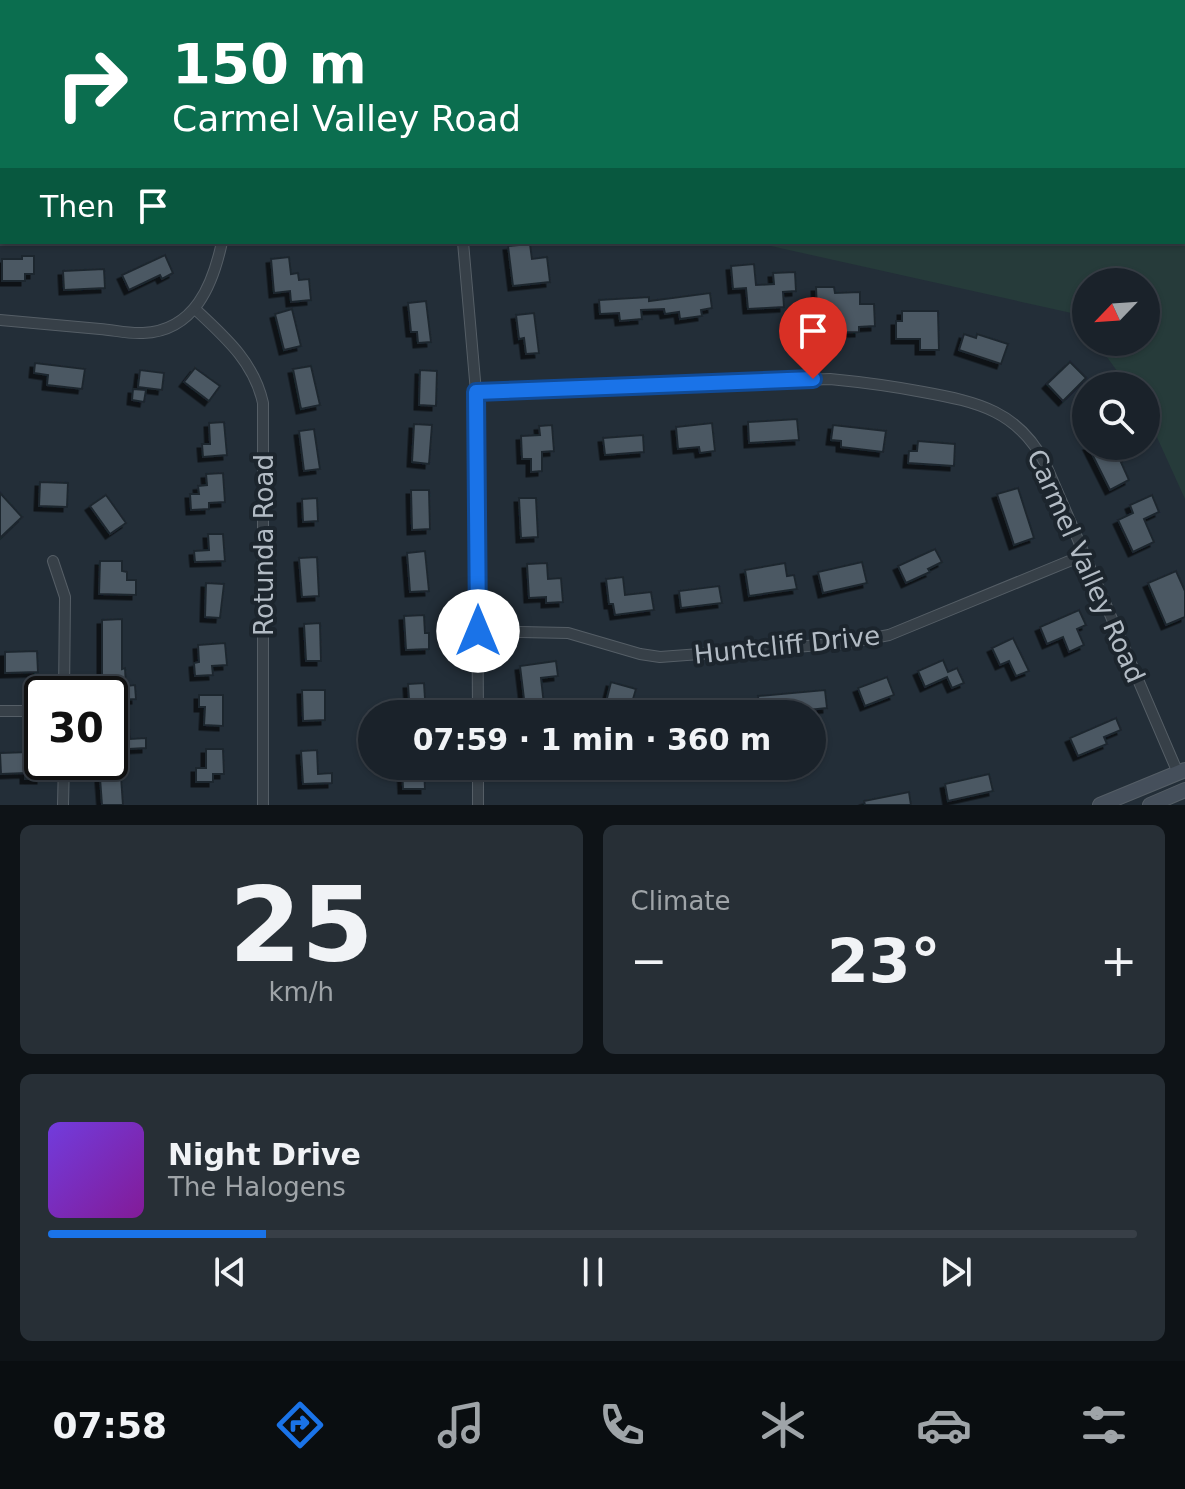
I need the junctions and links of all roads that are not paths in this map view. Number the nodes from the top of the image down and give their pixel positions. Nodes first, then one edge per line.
1 (221, 244) edge
2 (463, 244) edge
3 (195, 309) junction
4 (0, 320) edge
5 (476, 392) junction
6 (1084, 555) junction
7 (53, 561) dead end
8 (478, 631) junction
9 (64, 676) edge
10 (478, 700) edge
11 (0, 711) edge
12 (24, 711) edge
13 (1181, 771) edge
14 (64, 780) edge
15 (478, 780) edge
16 (1185, 790) edge
17 (63, 805) edge
18 (263, 805) edge
19 (478, 805) edge
20 (1100, 805) edge
21 (1150, 805) edge

1 - 3 street
2 - 5 street
3 - 4 street
3 - 18 street, Rotunda Road
5 - 6 street, Carmel Valley Road
5 - 8 street
6 - 8 street, Huntcliff Drive
6 - 13 street, Carmel Valley Road
7 - 9 street
8 - 10 street
11 - 12 street
13 - 20 main road
14 - 17 street
15 - 19 street
16 - 21 main road

